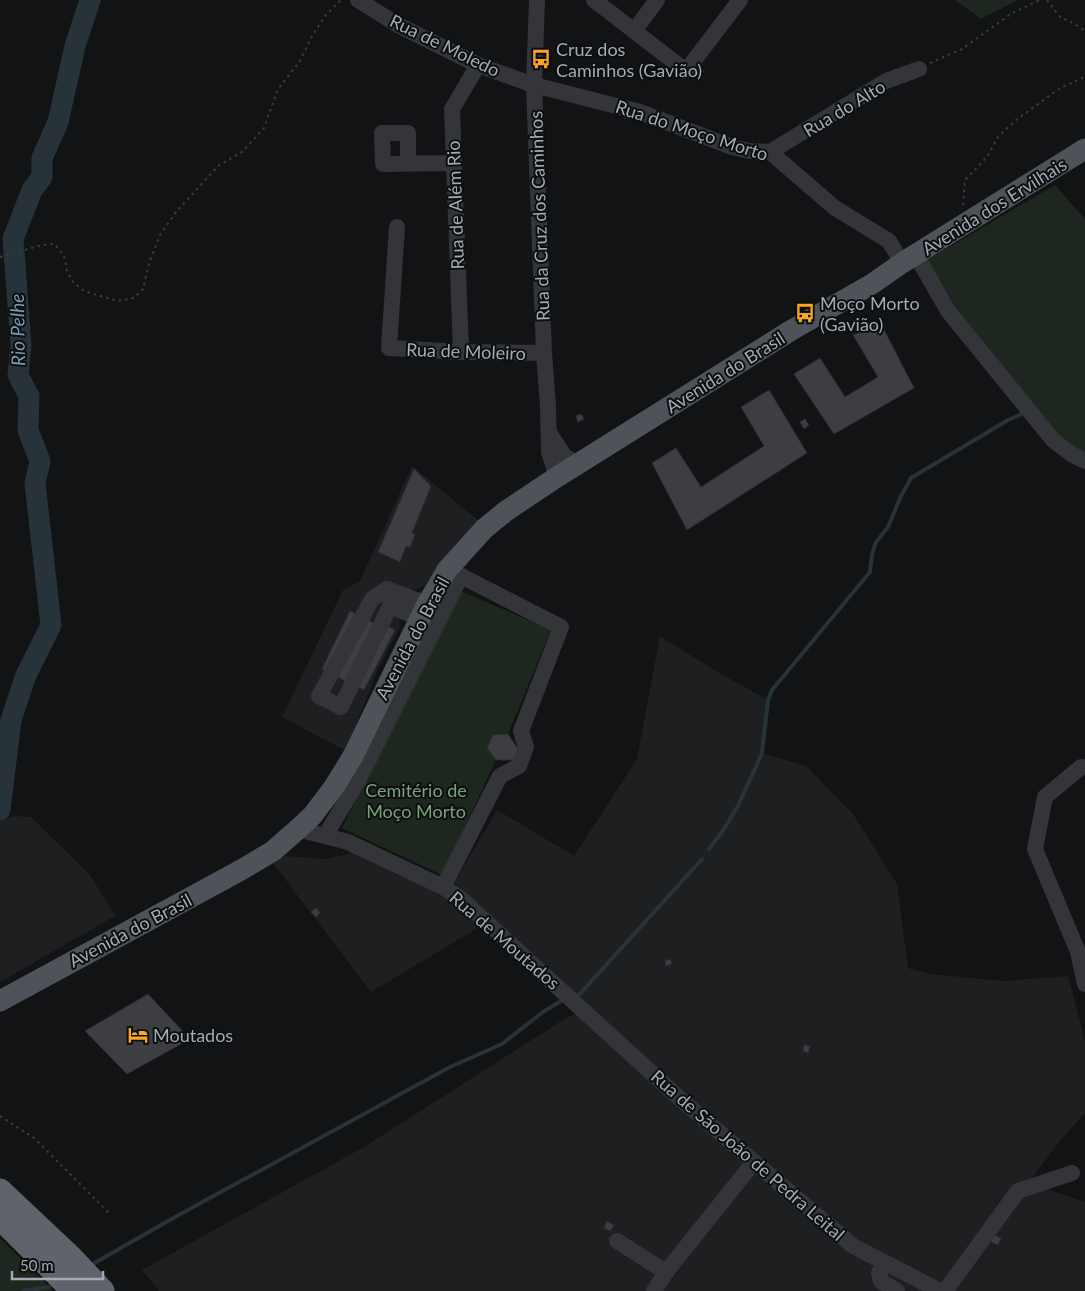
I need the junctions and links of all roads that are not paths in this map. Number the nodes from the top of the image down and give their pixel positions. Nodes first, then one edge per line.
1 (358, 0) edge
2 (537, 0) edge
3 (594, 0) edge
4 (658, 0) edge
5 (740, 0) edge
6 (634, 31) junction
7 (478, 65) junction
8 (919, 68) road end
9 (534, 85) junction
10 (1085, 149) edge
11 (770, 152) junction
12 (408, 163) dead end
13 (453, 163) junction
14 (397, 227) dead end
15 (909, 259) junction
16 (461, 352) junction
17 (544, 353) junction
18 (549, 433) junction
19 (1085, 461) edge
20 (579, 463) junction
21 (557, 477) junction
22 (454, 573) junction
23 (423, 611) junction
24 (1081, 767) dead end
25 (298, 829) junction
26 (325, 836) junction
27 (443, 887) junction
28 (1085, 984) edge
29 (570, 998) joint
30 (0, 1001) edge
31 (754, 1162) junction
32 (1072, 1173) dead end
33 (0, 1190) edge
34 (0, 1218) edge
35 (618, 1241) dead end
36 (884, 1264) junction
37 (666, 1272) junction
38 (74, 1291) edge
39 (102, 1291) edge
40 (654, 1291) edge
41 (897, 1291) edge
42 (940, 1291) edge
43 (945, 1291) edge

1 - 7 street, Rua de Moledo
2 - 9 street, Rua da Cruz dos Caminhos
3 - 6 street
4 - 6 street
5 - 6 street
7 - 9 street, Rua de Moledo
7 - 13 street, Rua de Além Rio
8 - 11 street, Rua do Alto
9 - 11 street, Rua do Moço Morto
9 - 17 street, Rua da Cruz dos Caminhos
10 - 15 main road, Avenida dos Ervilhais
11 - 15 street, Rua do Moço Morto
12 - 13 street
13 - 16 street, Rua de Além Rio
14 - 16 street, Rua de Moleiro
15 - 19 street, Rua do Moço Morto
15 - 20 main road, Avenida do Brasil
16 - 17 street, Rua de Moleiro
17 - 18 street, Rua da Cruz dos Caminhos
18 - 20 street
18 - 21 street, Rua da Cruz dos Caminhos
20 - 21 main road, Avenida do Brasil
21 - 22 main road, Avenida do Brasil
22 - 23 main road, Avenida do Brasil
22 - 26 street
22 - 27 street
23 - 23 street
23 - 25 main road, Avenida do Brasil
24 - 28 street
25 - 26 street, Rua de Moutados
25 - 30 main road, Avenida do Brasil
26 - 27 street, Rua de Moutados
27 - 29 street, Rua de Moutados
29 - 31 street, Rua de São João de Pedra Leital
31 - 36 street, Rua de São João de Pedra Leital
31 - 37 street
32 - 43 street
33 - 39 highway
34 - 38 highway
35 - 37 street
36 - 41 street
36 - 42 street, Rua de São João de Pedra Leital
37 - 40 street

